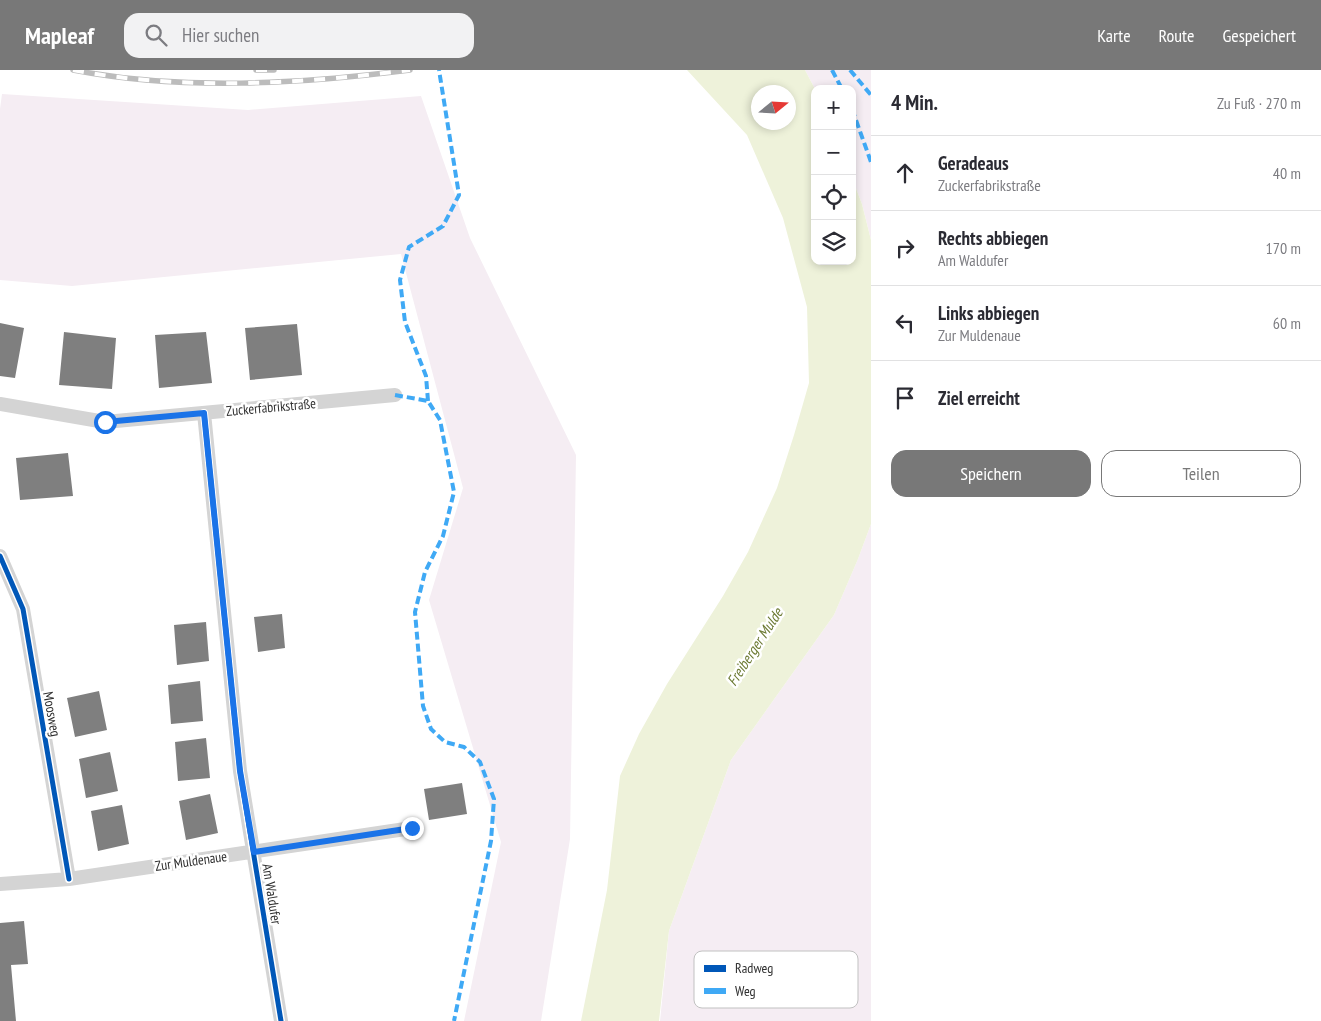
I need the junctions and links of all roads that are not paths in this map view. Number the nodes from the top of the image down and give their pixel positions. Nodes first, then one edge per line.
1 (395, 395) dead end
2 (0, 404) edge
3 (204, 413) junction
4 (0, 556) edge
5 (412, 828) dead end
6 (254, 852) junction
7 (69, 879) junction
8 (0, 884) edge
9 (281, 1021) edge

1 - 3 street, Zuckerfabrikstraße
2 - 3 street, Zuckerfabrikstraße
3 - 6 street, Am Waldufer
4 - 7 street, Moosweg
5 - 6 street, Zur Muldenaue
6 - 7 street, Zur Muldenaue
6 - 9 street, Am Waldufer
7 - 8 street, Zur Muldenaue

